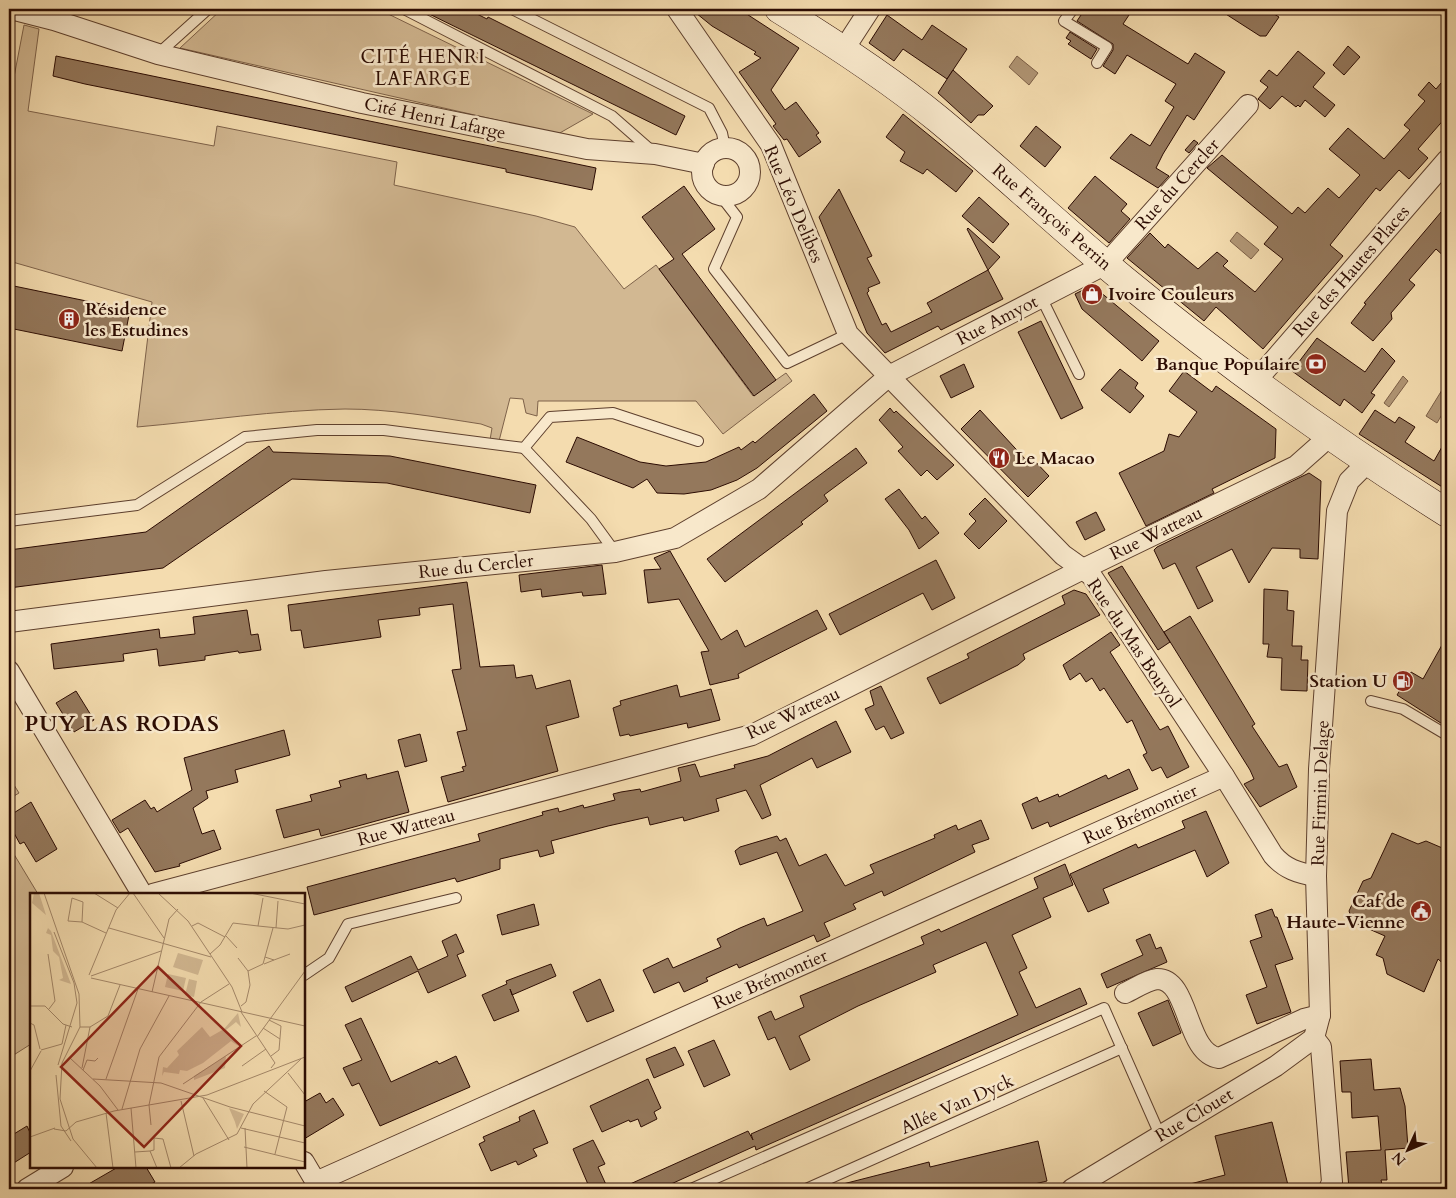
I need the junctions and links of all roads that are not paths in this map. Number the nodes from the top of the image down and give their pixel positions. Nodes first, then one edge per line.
1 (11, 9) edge
2 (208, 9) edge
3 (404, 9) edge
4 (512, 9) edge
5 (677, 9) edge
6 (779, 9) edge
7 (870, 9) edge
8 (1073, 9) edge
9 (844, 49) junction
10 (158, 54) junction
11 (1096, 63) dead end
12 (1248, 105) dead end
13 (771, 145) junction
14 (725, 148) junction
15 (655, 154) junction
16 (747, 160) junction
17 (1447, 160) edge
18 (704, 164) junction
19 (720, 195) junction
20 (1106, 264) junction
21 (1041, 298) junction
22 (848, 334) junction
23 (1079, 374) dead end
24 (888, 376) junction
25 (1256, 382) junction
26 (1330, 435) junction
27 (698, 441) dead end
28 (524, 448) junction
29 (1368, 462) junction
30 (1447, 513) edge
31 (9, 521) edge
32 (615, 552) junction
33 (1081, 570) junction
34 (9, 622) edge
35 (9, 671) edge
36 (1371, 701) dead end
37 (1447, 734) edge
38 (1224, 776) junction
39 (1316, 876) junction
40 (141, 893) edge
41 (157, 893) edge
42 (456, 898) dead end
43 (305, 974) edge
44 (1125, 993) dead end
45 (1320, 1015) junction
46 (1314, 1038) junction
47 (1122, 1048) junction
48 (1160, 1135) junction
49 (305, 1164) edge
50 (61, 1168) edge
51 (318, 1186) edge
52 (26, 1189) edge
53 (691, 1189) edge
54 (806, 1189) edge
55 (1072, 1189) edge
56 (1329, 1189) edge

1 - 10 street, Cité Henri Lafarge
2 - 10 lane
3 - 15 lane, Cité Henri Lafarge
4 - 14 lane
5 - 13 street, Rue Léo Delibes
6 - 9 main road, Rue François Perrin
7 - 9 street
8 - 11 lane
9 - 20 main road, Rue François Perrin
10 - 15 street, Cité Henri Lafarge
12 - 20 street, Rue du Cercler
13 - 16 street
13 - 22 street, Rue Léo Delibes
14 - 16 street
14 - 18 street
15 - 18 street, Cité Henri Lafarge
16 - 19 street
17 - 25 street, Rue des Hautes Places
18 - 19 street
19 - 22 lane
20 - 21 street, Rue Amyot
20 - 25 main road, Rue François Perrin
21 - 23 lane
21 - 24 street, Rue Amyot
22 - 24 street, Rue Léo Delibes
24 - 32 street, Rue du Cercler
24 - 33 street, Rue du Mas Bouyol
25 - 26 main road, Rue François Perrin
26 - 29 main road, Rue François Perrin
26 - 33 street, Rue Watteau
27 - 28 lane
28 - 31 lane
28 - 32 lane
29 - 30 main road, Rue François Perrin
29 - 39 street, Rue Firmin Delage
32 - 34 street, Rue du Cercler
33 - 38 street, Rue du Mas Bouyol
33 - 41 street, Rue Watteau
35 - 40 street
36 - 37 lane
38 - 39 street, Rue du Mas Bouyol
38 - 51 street, Rue Brémontier
39 - 45 street, Rue Firmin Delage
42 - 43 lane
44 - 45 street
45 - 46 street, Rue Firmin Delage
46 - 48 street, Rue Clouet
46 - 56 street
47 - 48 lane
47 - 53 lane
47 - 54 lane, Allée Van Dyck
48 - 55 street, Rue Clouet
49 - 51 street
50 - 52 street

